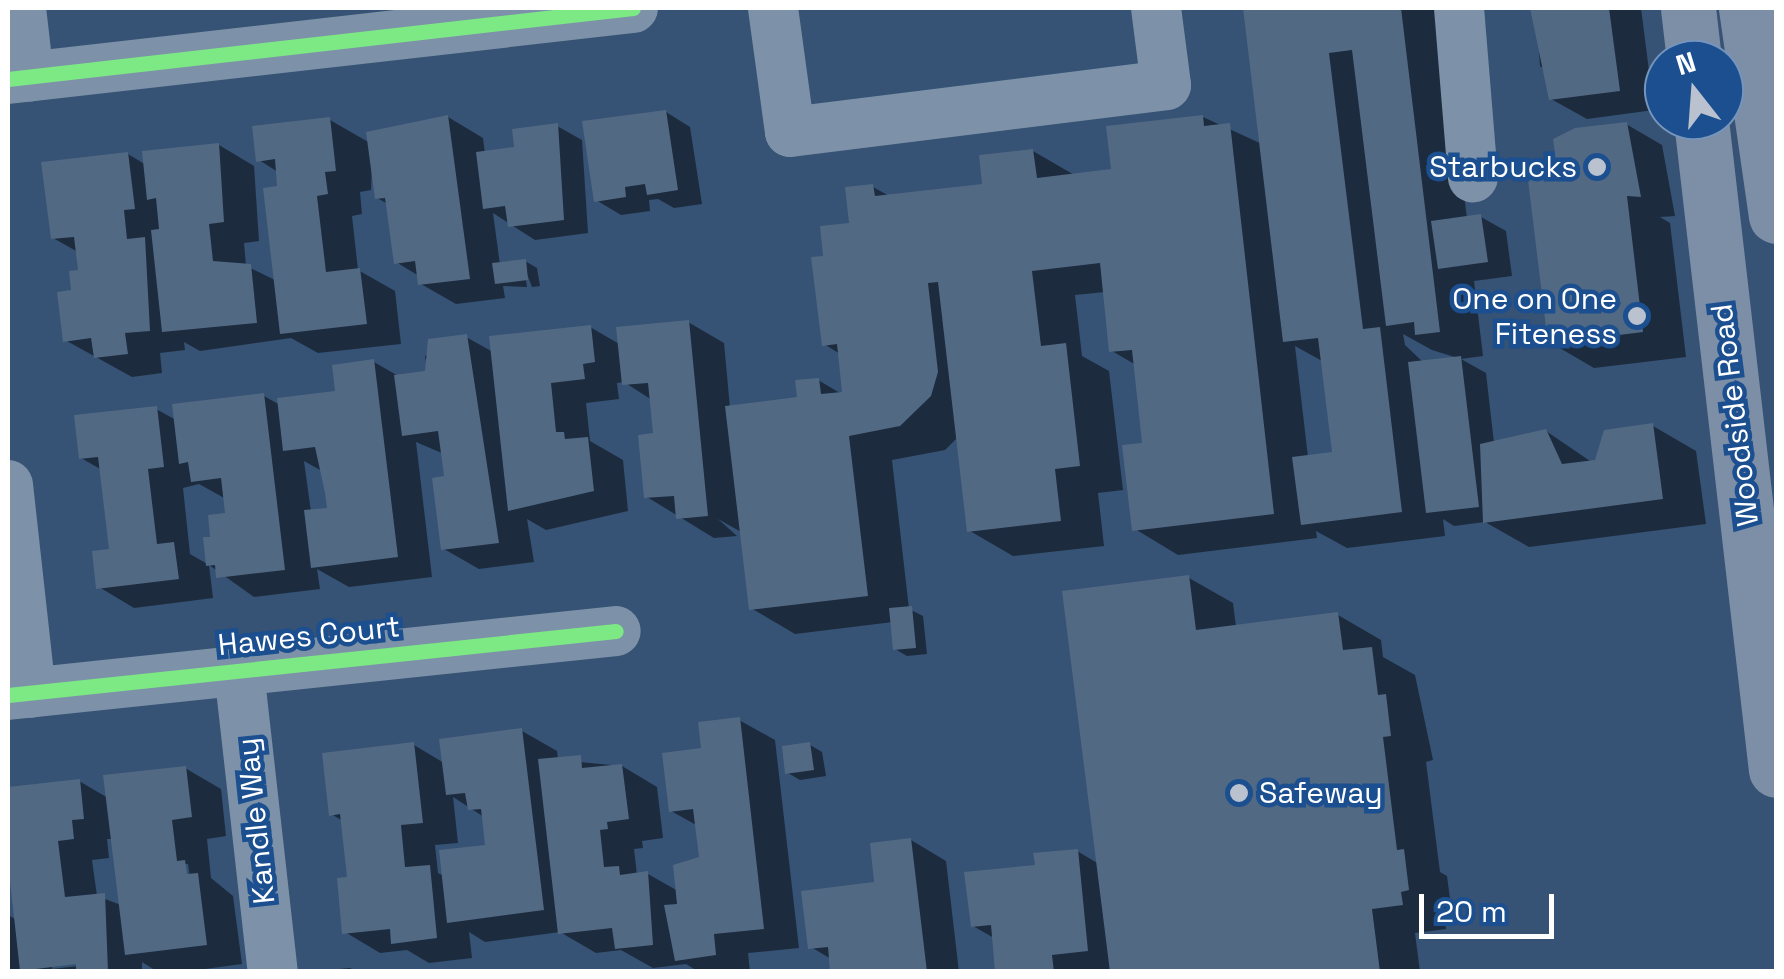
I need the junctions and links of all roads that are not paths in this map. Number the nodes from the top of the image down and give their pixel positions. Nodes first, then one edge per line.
1 (21, 8) edge
2 (633, 8) edge
3 (773, 8) edge
4 (1156, 8) edge
5 (1458, 8) edge
6 (1688, 8) edge
7 (1746, 8) edge
8 (1692, 40) edge
9 (1766, 76) edge
10 (18, 78) edge
11 (1703, 140) edge
12 (1473, 177) dead end
13 (1776, 216) edge
14 (8, 486) edge
15 (616, 631) dead end
16 (239, 670) junction
17 (19, 694) edge
18 (1776, 770) edge
19 (273, 972) edge

1 - 10 street
2 - 10 street
3 - 4 street
5 - 12 street
6 - 8 main road
7 - 9 main road
9 - 13 main road
11 - 18 main road, Woodside Road
14 - 17 street
15 - 16 street, Hawes Court
16 - 17 street, Hawes Court
16 - 19 street, Kandle Way

